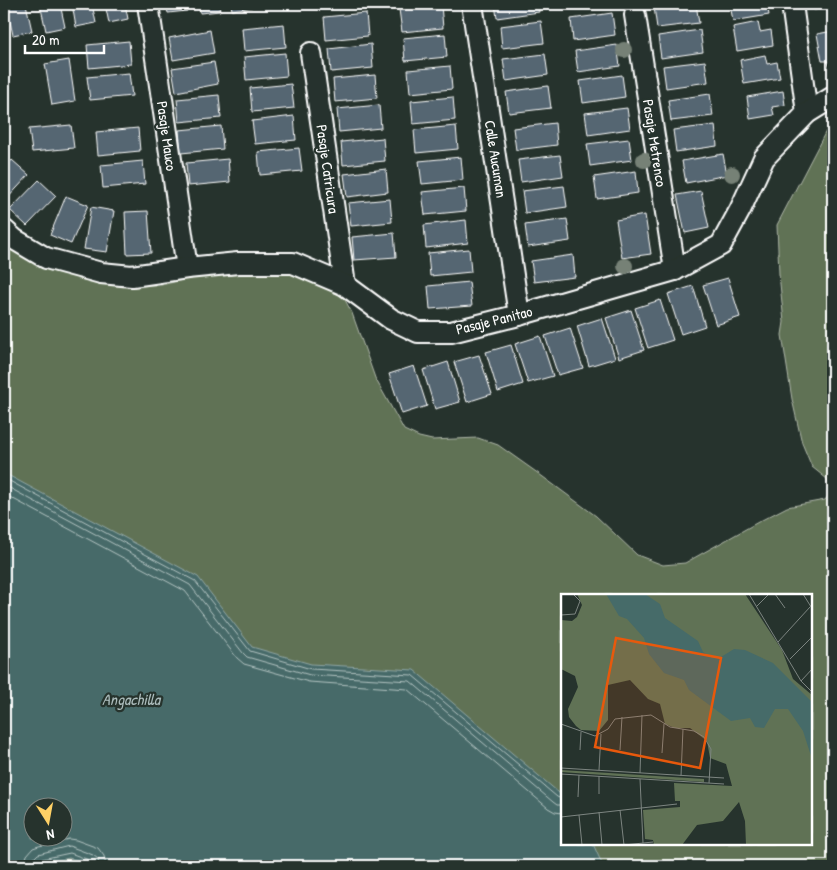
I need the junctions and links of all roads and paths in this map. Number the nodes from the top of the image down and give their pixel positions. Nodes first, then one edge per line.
1 (148, 4) edge
2 (472, 4) edge
3 (792, 4) edge
4 (635, 15) dead end
5 (312, 53) dead end
6 (833, 97) edge
7 (806, 112) junction
8 (4, 230) edge
9 (186, 268) junction
10 (674, 270) junction
11 (345, 285) junction
12 (519, 315) junction

1 - 9 street, Pasaje Mauco
2 - 12 street, Calle Aucuman
3 - 7 street
4 - 10 street, Pasaje Metrenco
5 - 11 street, Pasaje Catricura
6 - 7 street, Pasaje Panitao
7 - 10 street, Pasaje Panitao
8 - 9 street, Pasaje Panitao
9 - 11 street, Pasaje Panitao
10 - 12 street, Pasaje Panitao
11 - 12 street, Pasaje Panitao

